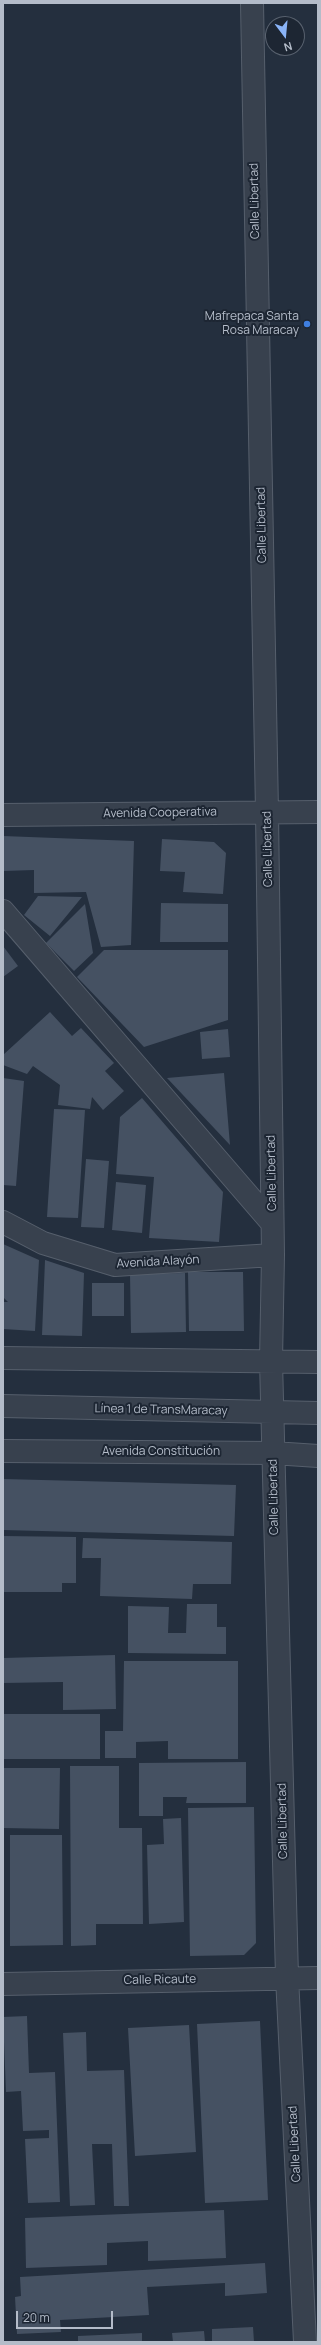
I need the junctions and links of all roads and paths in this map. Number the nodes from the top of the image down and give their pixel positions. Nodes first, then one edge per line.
1 (252, 3) edge
2 (267, 812) junction
3 (318, 812) edge
4 (3, 815) edge
5 (3, 911) edge
6 (3, 1222) edge
7 (272, 1223) junction
8 (273, 1255) junction
9 (3, 1358) edge
10 (271, 1361) junction
11 (318, 1362) edge
12 (3, 1406) edge
13 (273, 1412) junction
14 (318, 1413) edge
15 (3, 1451) edge
16 (273, 1453) junction
17 (318, 1456) edge
18 (286, 1978) junction
19 (318, 1978) edge
20 (3, 1984) edge
21 (305, 2342) edge

1 - 2 street, Calle Libertad
2 - 3 street, Avenida Cooperativa
2 - 4 street, Avenida Cooperativa
2 - 7 street, Calle Libertad
5 - 7 street
6 - 8 street, Avenida Alayón
7 - 8 street, Calle Libertad
8 - 10 street, Calle Libertad
9 - 10 street
10 - 11 street
10 - 13 street, Calle Libertad
12 - 13 street, Línea 1 de TransMaracay
13 - 14 street, Línea 1 de TransMaracay
13 - 16 street, Calle Libertad
15 - 16 street, Avenida Constitución
16 - 17 street, Avenida Constitución
16 - 18 street, Calle Libertad
18 - 19 street, Calle Ricaute
18 - 20 street, Calle Ricaute
18 - 21 street, Calle Libertad

